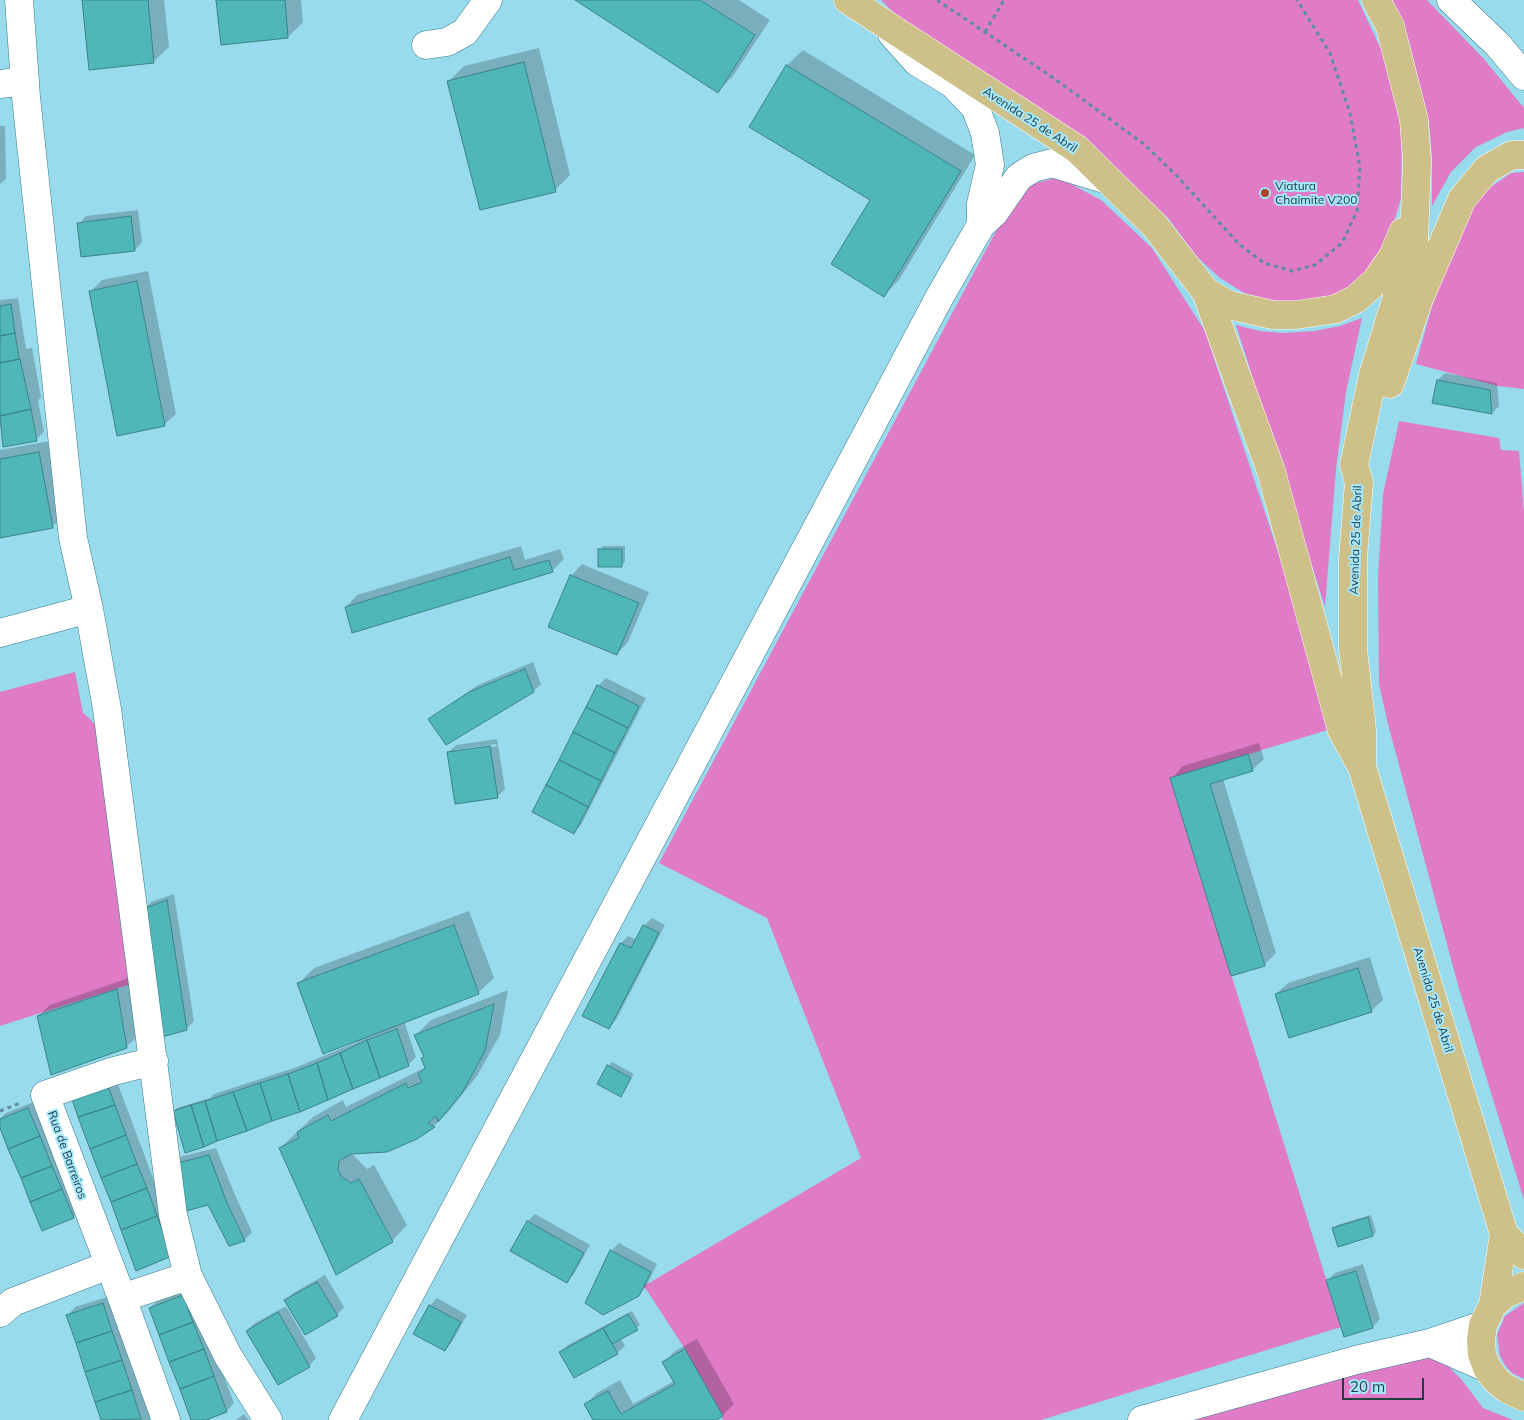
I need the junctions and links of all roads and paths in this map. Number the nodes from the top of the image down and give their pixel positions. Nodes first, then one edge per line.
1 (19, 0) edge
2 (488, 0) edge
3 (848, 0) edge
4 (937, 0) edge
5 (1004, 0) edge
6 (1297, 0) edge
7 (1376, 0) edge
8 (1451, 0) edge
9 (878, 18) junction
10 (985, 32) junction
11 (426, 45) dead end
12 (1524, 76) edge
13 (13, 82) edge
14 (1524, 155) edge
15 (1105, 179) junction
16 (1414, 202) junction
17 (981, 225) junction
18 (1206, 292) junction
19 (1359, 482) junction
20 (89, 609) junction
21 (0, 633) edge
22 (1362, 767) junction
23 (154, 1061) junction
24 (1504, 1234) junction
25 (1524, 1255) edge
26 (109, 1266) junction
27 (188, 1276) junction
28 (1524, 1286) edge
29 (122, 1298) junction
30 (0, 1313) edge
31 (1488, 1315) junction
32 (1430, 1342) junction
33 (1487, 1368) junction
34 (1523, 1396) edge
35 (166, 1420) edge
36 (268, 1420) edge
37 (344, 1420) edge
38 (1142, 1420) edge

1 - 13 street
2 - 11 street
3 - 9 main road, Avenida 25 de Abril
4 - 10 path
5 - 10 path
6 - 10 path
7 - 16 main road, Avenida 25 de Abril
8 - 12 street
9 - 15 main road, Avenida 25 de Abril
9 - 17 street
13 - 20 street
14 - 19 main road
15 - 17 street
15 - 18 main road, Avenida 25 de Abril
16 - 18 main road, Avenida 25 de Abril
16 - 19 main road, Avenida 25 de Abril
17 - 37 street
18 - 22 main road, Avenida 25 de Abril
19 - 22 main road, Avenida 25 de Abril
20 - 21 street
20 - 23 street
22 - 24 main road, Avenida 25 de Abril
23 - 26 street, Rua de Barreiros
23 - 27 street
24 - 25 main road, Avenida 25 de Abril
24 - 31 main road, Avenida 25 de Abril
26 - 29 street, Rua de Barreiros
26 - 30 street
27 - 29 street
27 - 36 street
28 - 31 main road
29 - 35 street, Rua de Barreiros
31 - 32 street
31 - 33 main road, Avenida 25 de Abril
32 - 33 street
32 - 38 street
33 - 34 main road

